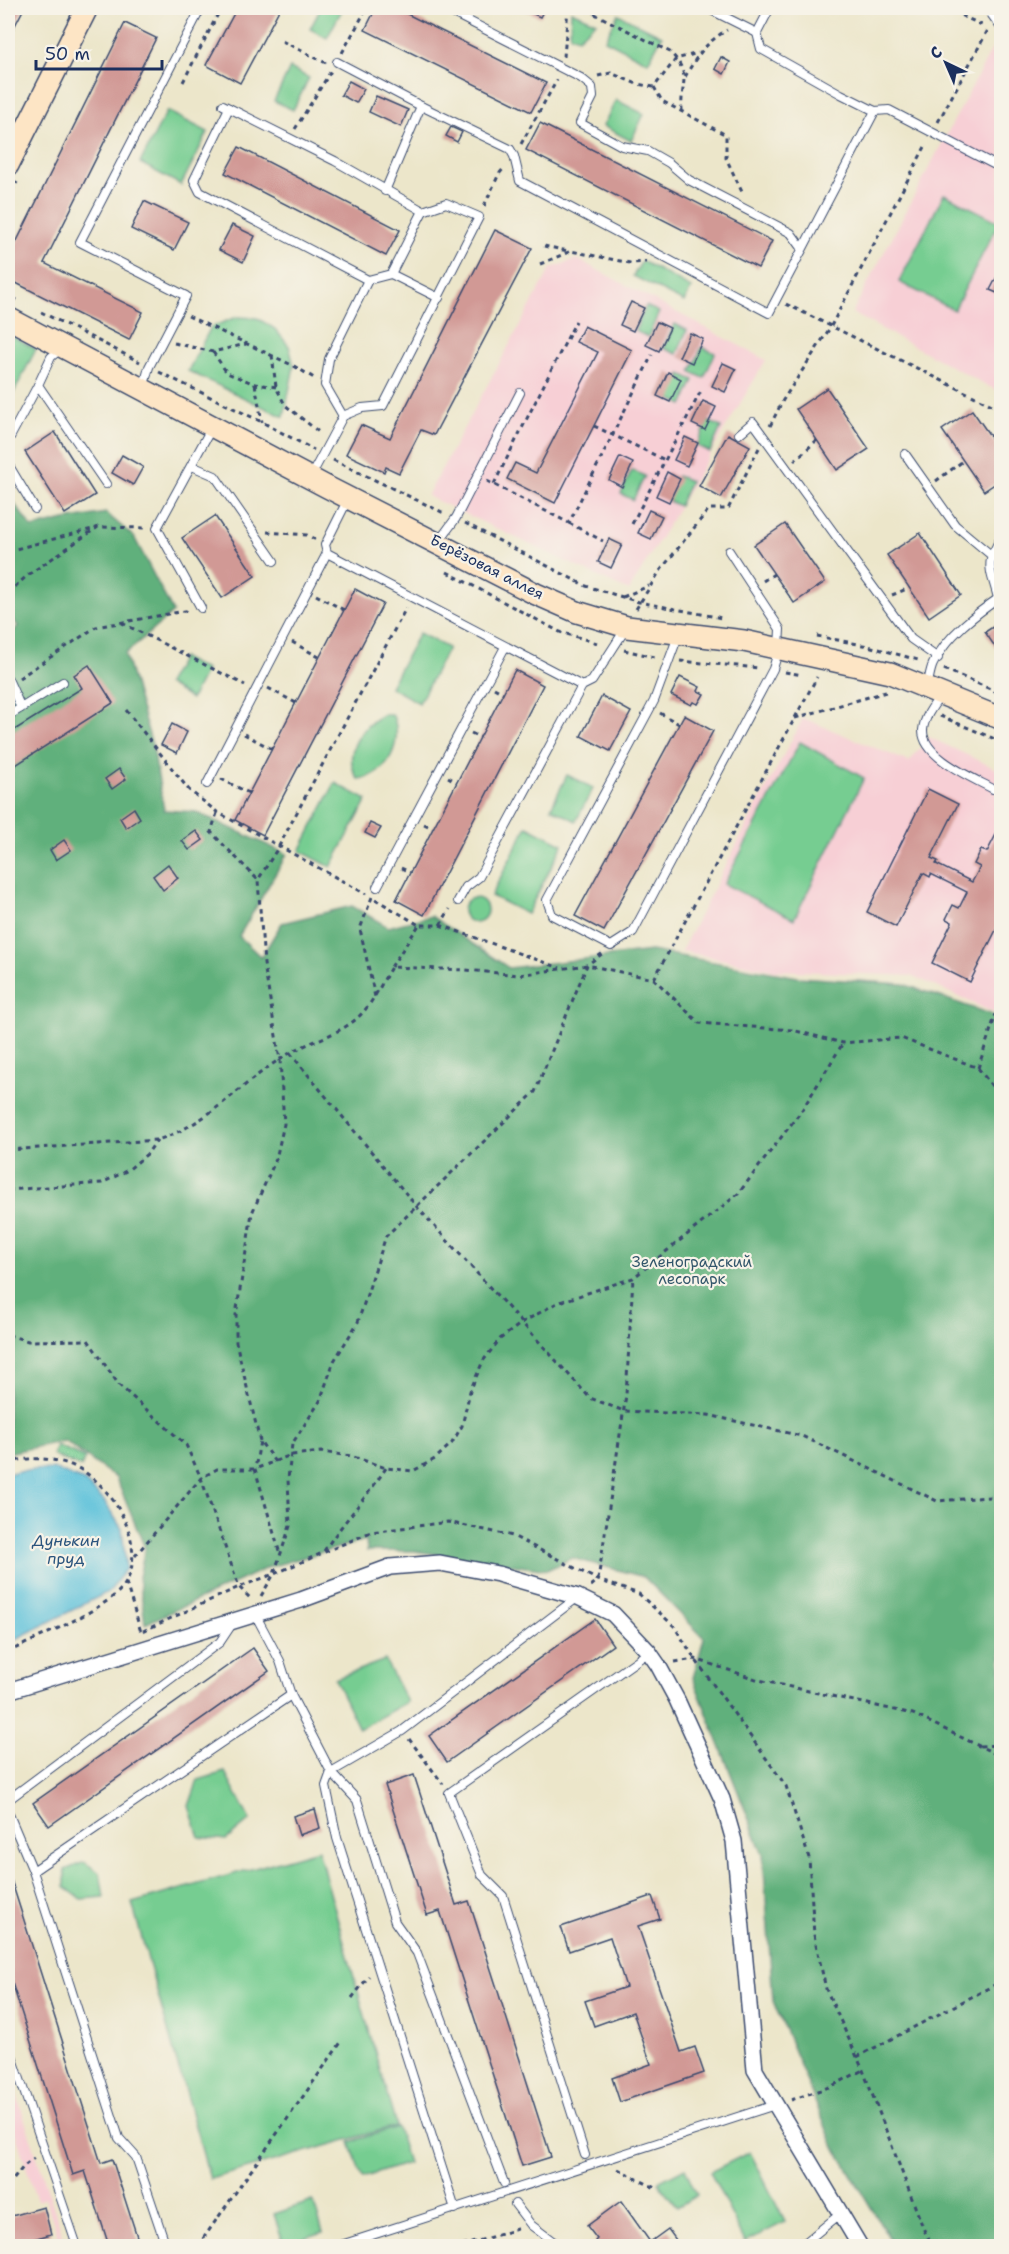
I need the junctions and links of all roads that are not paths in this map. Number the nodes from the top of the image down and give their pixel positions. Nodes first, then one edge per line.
1 (87, 8) edge
2 (201, 8) edge
3 (443, 8) edge
4 (470, 8) edge
5 (707, 8) edge
6 (770, 8) edge
7 (987, 8) edge
8 (464, 18) junction
9 (998, 30) edge
10 (758, 33) junction
11 (337, 62) road end
12 (421, 106) junction
13 (875, 111) junction
14 (993, 164) dead end
15 (8, 165) edge
16 (385, 191) junction
17 (423, 211) junction
18 (802, 248) junction
19 (391, 274) junction
20 (368, 280) junction
21 (439, 298) junction
22 (13, 309) edge
23 (63, 348) junction
24 (38, 385) junction
25 (142, 390) junction
26 (520, 393) dead end
27 (343, 416) junction
28 (213, 426) junction
29 (739, 434) dead end
30 (8, 441) edge
31 (906, 454) dead end
32 (8, 465) edge
33 (192, 466) junction
34 (310, 477) junction
35 (106, 484) dead end
36 (348, 497) junction
37 (35, 509) dead end
38 (1002, 536) edge
39 (438, 542) junction
40 (326, 549) junction
41 (729, 551) dead end
42 (991, 555) junction
43 (274, 561) dead end
44 (1000, 597) edge
45 (201, 608) road end
46 (627, 627) junction
47 (679, 633) junction
48 (505, 647) junction
49 (779, 648) junction
50 (935, 661) junction
51 (9, 682) edge
52 (63, 682) dead end
53 (582, 686) junction
54 (934, 691) junction
55 (21, 708) junction
56 (8, 716) edge
57 (1002, 719) edge
58 (207, 784) dead end
59 (993, 789) dead end
60 (377, 887) dead end
61 (458, 901) dead end
62 (578, 1597) junction
63 (255, 1614) junction
64 (233, 1621) junction
65 (649, 1652) junction
66 (8, 1691) edge
67 (291, 1695) junction
68 (331, 1772) junction
69 (8, 1800) edge
70 (8, 1812) edge
71 (33, 1871) junction
72 (8, 2044) edge
73 (775, 2105) junction
74 (585, 2155) dead end
75 (504, 2183) dead end
76 (515, 2204) dead end
77 (455, 2209) junction
78 (840, 2214) junction
79 (77, 2247) edge
80 (166, 2247) edge
81 (338, 2247) edge
82 (559, 2247) edge
83 (801, 2247) edge
84 (860, 2247) edge

1 - 15 street
2 - 25 lane
3 - 8 lane
4 - 8 lane
5 - 10 lane
6 - 10 lane
7 - 9 lane
8 - 18 lane
10 - 13 lane
11 - 12 lane
12 - 16 lane
12 - 18 lane
13 - 14 lane
13 - 18 lane
16 - 17 lane
16 - 20 lane
17 - 19 lane
17 - 21 lane
19 - 20 lane
19 - 21 lane
20 - 27 lane
21 - 27 lane
22 - 23 street, Берёзовая аллея
23 - 24 lane
23 - 25 street, Берёзовая аллея
24 - 30 lane
24 - 35 lane
25 - 28 street, Берёзовая аллея
26 - 39 lane
27 - 34 lane
28 - 33 lane
28 - 34 street, Берёзовая аллея
29 - 50 lane
31 - 42 lane
32 - 37 lane
33 - 43 lane
33 - 45 lane
34 - 36 street, Берёзовая аллея
36 - 39 street, Берёзовая аллея
36 - 40 lane
38 - 42 lane
39 - 46 street, Берёзовая аллея
40 - 48 lane
40 - 58 lane
41 - 49 lane
42 - 44 lane
44 - 50 lane
46 - 47 street, Берёзовая аллея
46 - 53 lane
47 - 49 street, Берёзовая аллея
47 - 49 lane
48 - 53 lane
48 - 60 lane
49 - 54 street, Берёзовая аллея
50 - 54 lane
51 - 55 lane
52 - 55 lane
53 - 61 lane
54 - 57 street, Берёзовая аллея
54 - 59 lane
55 - 56 lane
62 - 63 street
62 - 65 street
62 - 68 lane
63 - 64 street
63 - 67 lane
64 - 66 street
64 - 69 lane
65 - 73 street
65 - 74 lane
67 - 68 lane
67 - 71 lane
68 - 75 lane
68 - 77 lane
70 - 71 lane
71 - 80 lane
72 - 79 lane
73 - 77 lane
73 - 78 street
76 - 82 lane
77 - 81 lane
78 - 83 lane
78 - 84 street

